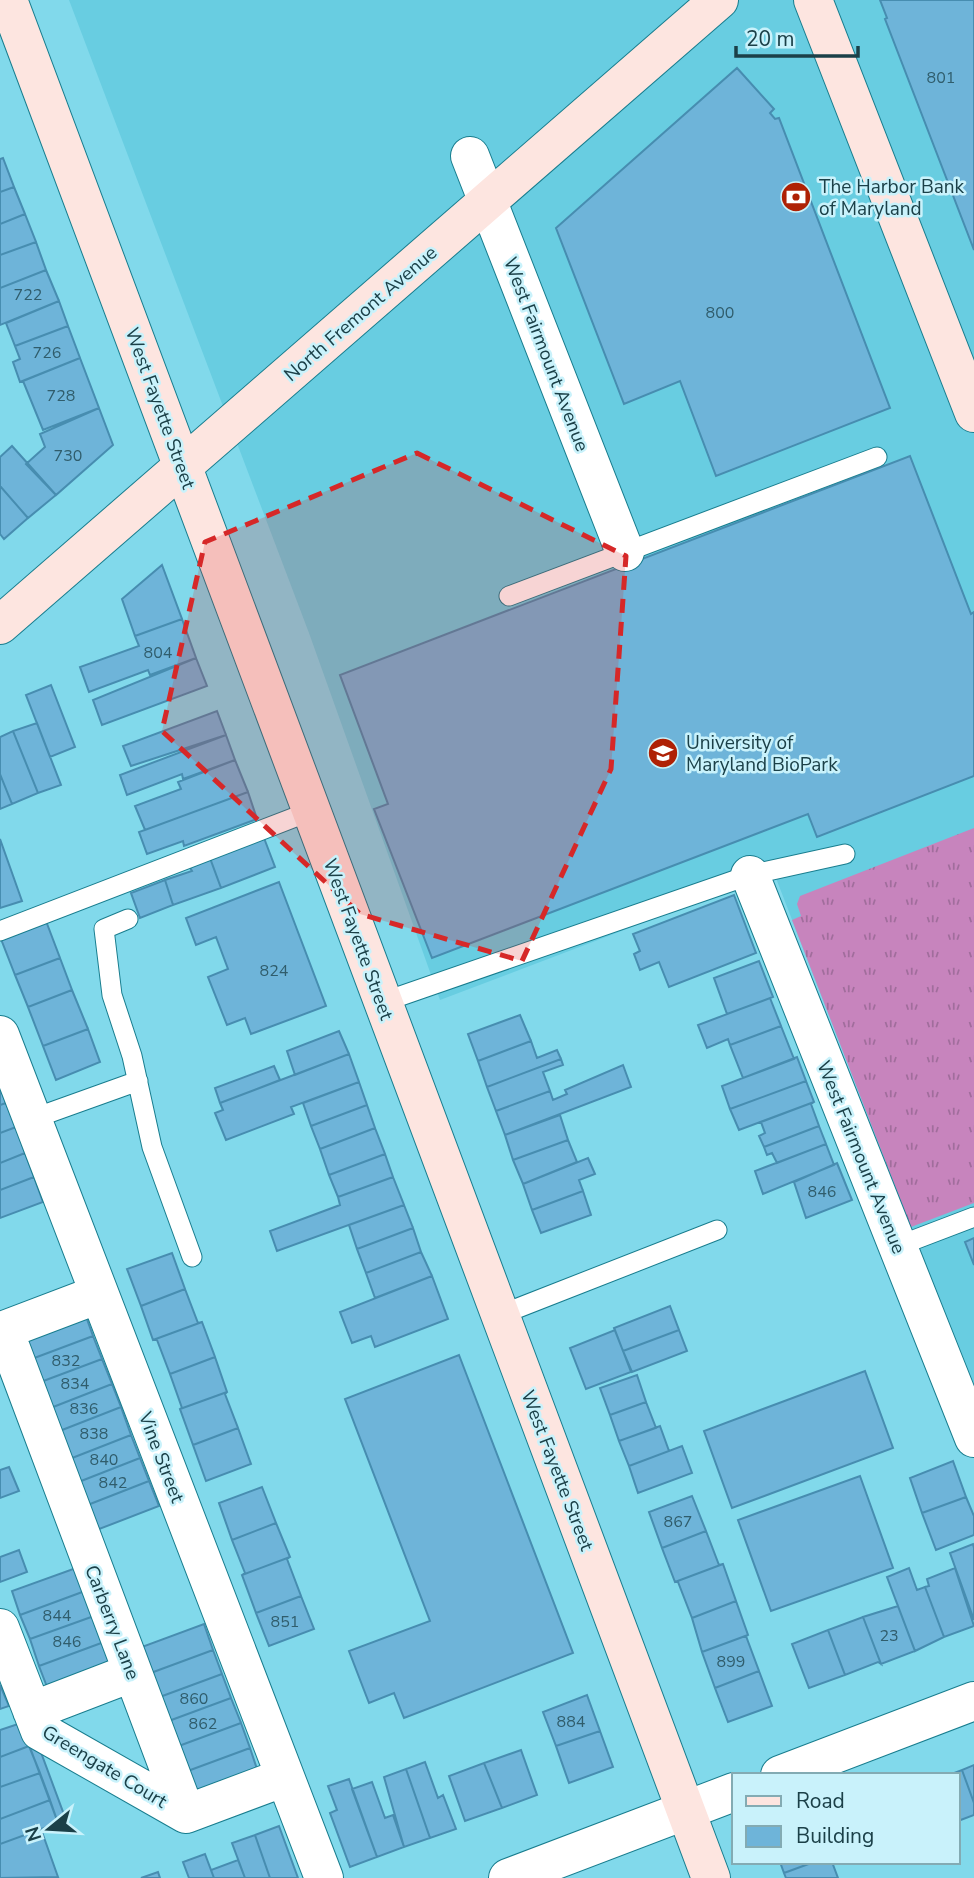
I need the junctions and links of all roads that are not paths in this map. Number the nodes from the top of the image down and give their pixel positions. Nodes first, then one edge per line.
1 (8, 0) edge
2 (719, 0) edge
3 (813, 0) edge
4 (470, 156) dead end
5 (489, 202) junction
6 (974, 413) edge
7 (877, 457) dead end
8 (183, 467) junction
9 (625, 552) junction
10 (509, 596) dead end
11 (0, 625) edge
12 (311, 811) junction
13 (845, 854) dead end
14 (750, 875) junction
15 (128, 919) dead end
16 (0, 931) edge
17 (383, 1002) junction
18 (0, 1035) edge
19 (138, 1081) junction
20 (32, 1119) junction
21 (974, 1217) edge
22 (717, 1230) dead end
23 (898, 1246) junction
24 (192, 1257) dead end
25 (99, 1294) junction
26 (500, 1315) junction
27 (2, 1324) edge
28 (974, 1438) edge
29 (0, 1628) edge
30 (131, 1673) junction
31 (974, 1701) edge
32 (32, 1711) junction
33 (785, 1773) edge
34 (285, 1777) junction
35 (732, 1793) edge
36 (686, 1811) junction
37 (186, 1814) junction
38 (324, 1878) edge
39 (508, 1878) edge
40 (711, 1878) edge

1 - 8 street, West Fayette Street
2 - 5 street, North Fremont Avenue
3 - 6 street
4 - 5 street, West Fairmount Avenue
5 - 8 street, North Fremont Avenue
5 - 9 street, West Fairmount Avenue
7 - 9 lane
8 - 11 street, North Fremont Avenue
8 - 12 street, West Fayette Street
9 - 10 lane
12 - 16 lane
12 - 17 street, West Fayette Street
13 - 14 lane
14 - 17 lane
14 - 23 street, West Fairmount Avenue
15 - 19 lane
17 - 26 street, West Fayette Street
18 - 20 street, Vine Street
19 - 20 lane
19 - 24 lane
20 - 25 street, Vine Street
21 - 23 lane
22 - 26 lane
23 - 28 street, West Fairmount Avenue
25 - 27 street, Carberry Lane
25 - 34 street, Vine Street
26 - 36 street, West Fayette Street
27 - 30 street, Carberry Lane
29 - 32 street, Greengate Court
30 - 32 street, Greengate Court
30 - 37 street, Carberry Lane
31 - 33 street
32 - 37 street, Greengate Court
34 - 37 street
34 - 38 street, Vine Street
35 - 36 street
36 - 39 street
36 - 40 street, West Fayette Street

